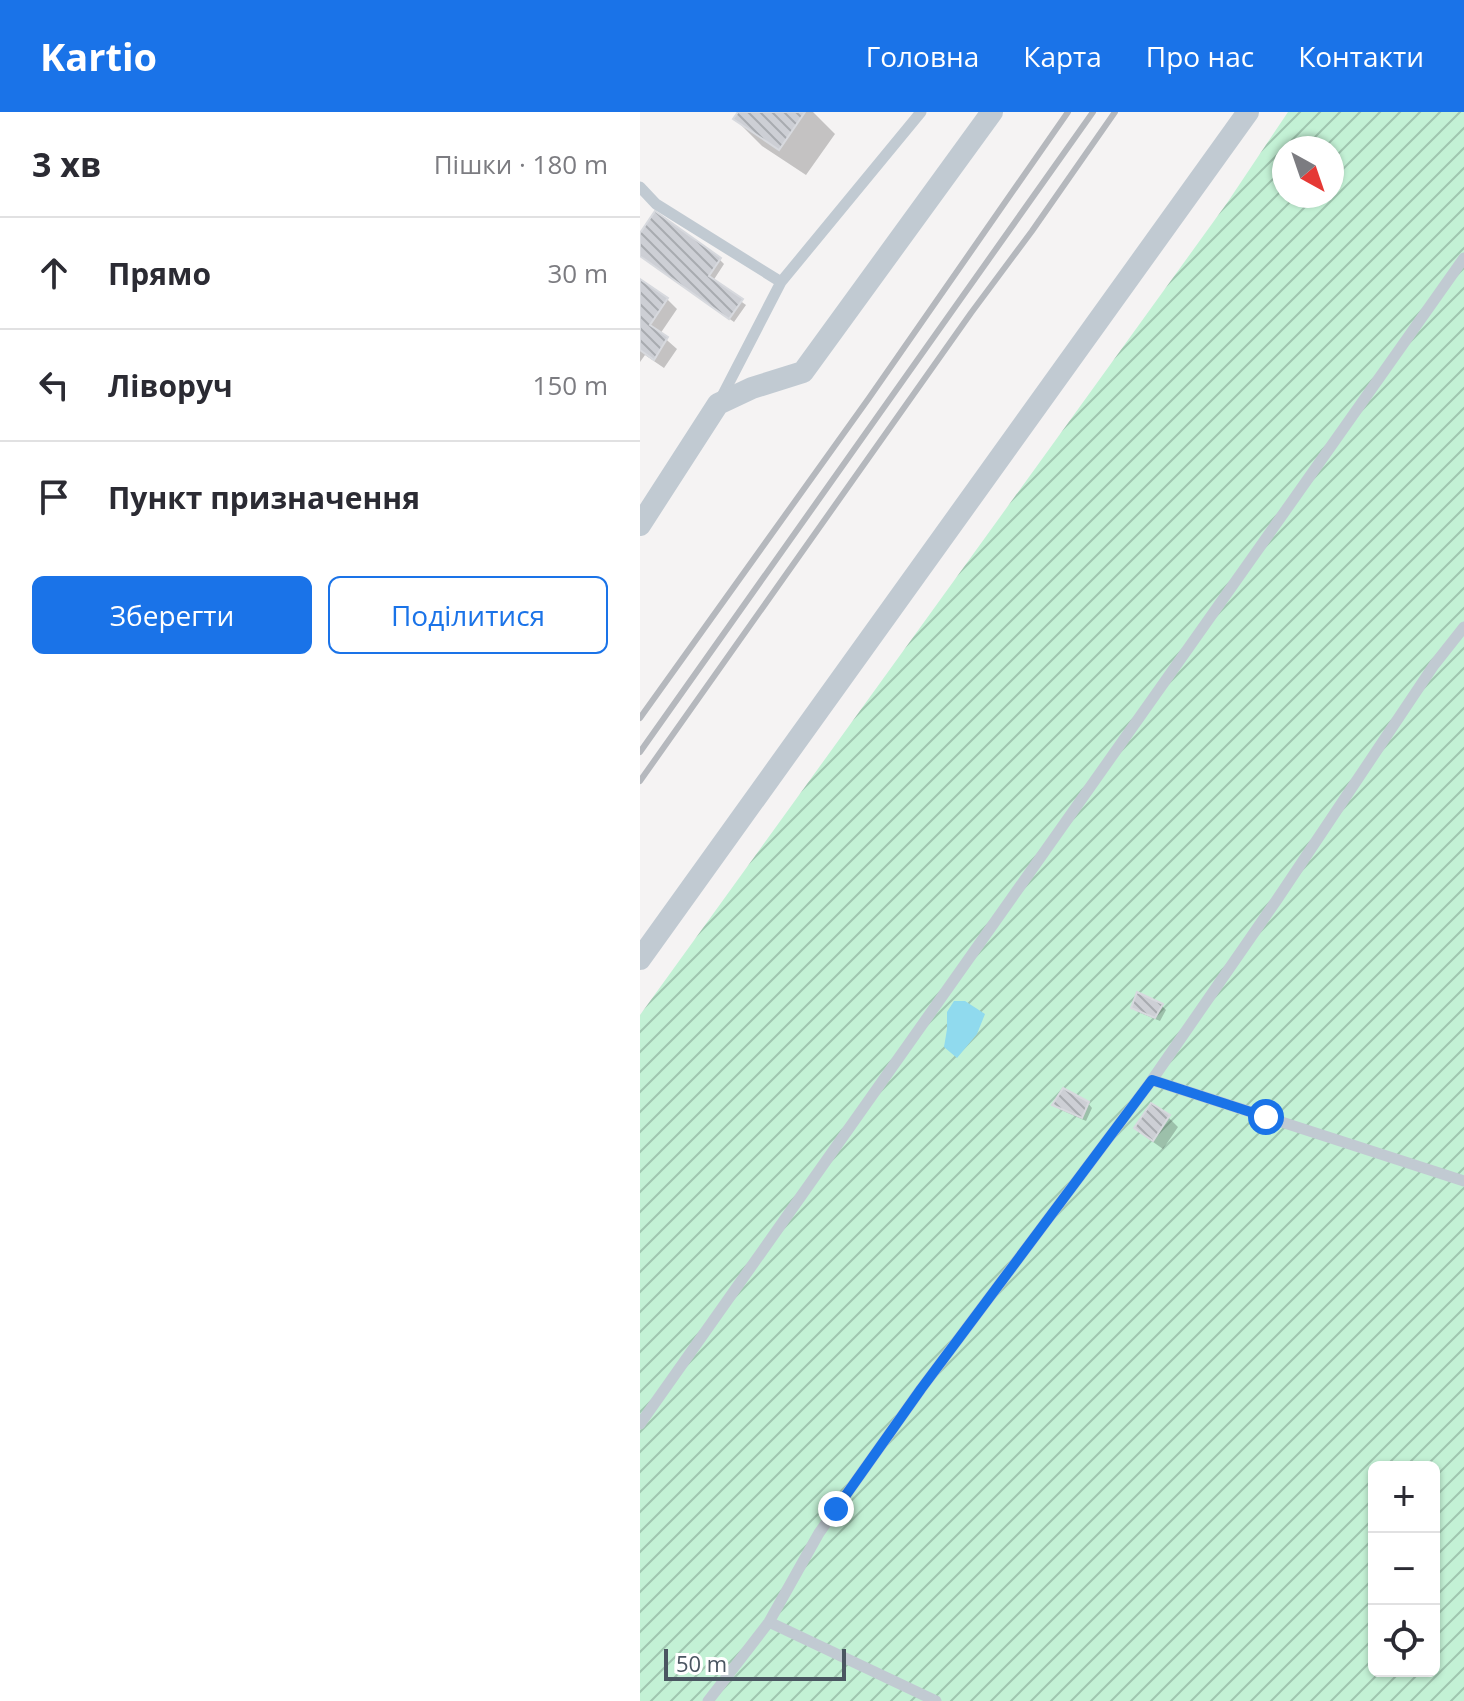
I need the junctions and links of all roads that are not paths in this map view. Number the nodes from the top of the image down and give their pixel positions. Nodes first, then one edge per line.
1 (921, 112) edge
2 (992, 112) edge
3 (1248, 112) edge
4 (640, 187) edge
5 (1464, 258) edge
6 (781, 282) junction
7 (718, 404) junction
8 (640, 525) edge
9 (1464, 627) edge
10 (640, 959) edge
11 (1152, 1080) junction
12 (1464, 1181) edge
13 (640, 1424) edge
14 (769, 1622) junction
15 (708, 1701) edge
16 (936, 1701) edge

1 - 6 lane
2 - 7 street
3 - 10 street
4 - 6 lane
5 - 13 lane
6 - 7 lane
7 - 8 street
9 - 11 lane
11 - 12 lane
11 - 14 lane
14 - 15 lane
14 - 16 lane

